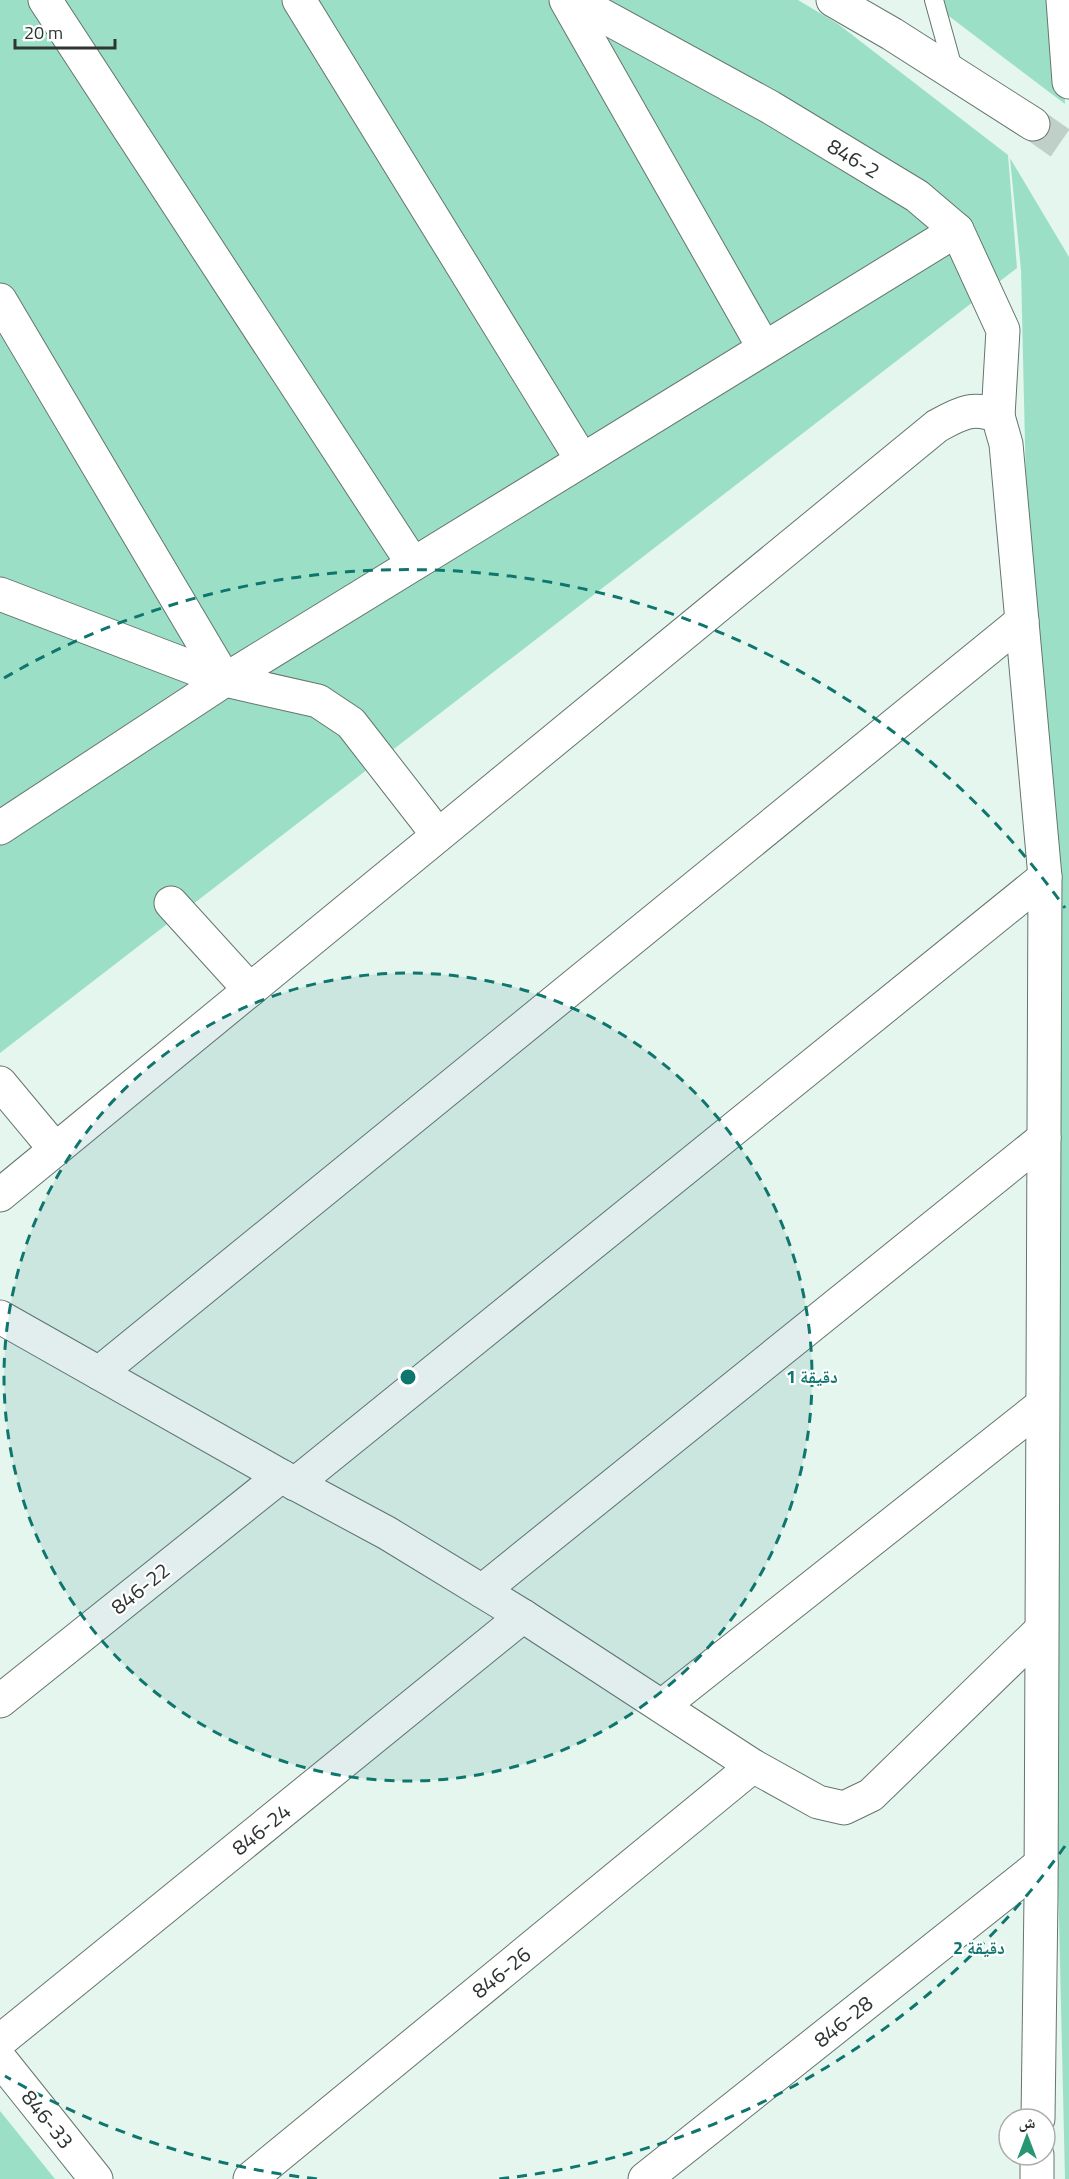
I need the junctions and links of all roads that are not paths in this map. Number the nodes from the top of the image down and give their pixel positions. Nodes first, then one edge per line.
1 (45, 0) edge
2 (299, 0) edge
3 (566, 0) edge
4 (574, 0) edge
5 (833, 0) edge
6 (934, 0) edge
7 (1063, 0) edge
8 (955, 74) junction
9 (1069, 82) edge
10 (1033, 124) tunnel mouth
11 (957, 230) junction
12 (0, 300) edge
13 (764, 348) junction
14 (998, 416) junction
15 (582, 460) junction
16 (412, 564) junction
17 (0, 594) edge
18 (1022, 621) junction
19 (225, 680) junction
20 (0, 828) edge
21 (438, 835) junction
22 (1045, 877) junction
23 (171, 903) dead end
24 (250, 990) junction
25 (0, 1083) edge
26 (1044, 1138) junction
27 (55, 1149) junction
28 (0, 1195) edge
29 (0, 1317) edge
30 (99, 1373) junction
31 (1042, 1405) junction
32 (288, 1480) junction
33 (482, 1591) junction
34 (523, 1616) junction
35 (1041, 1630) junction
36 (0, 1701) edge
37 (662, 1706) junction
38 (753, 1766) junction
39 (1041, 1864) junction
40 (0, 2042) edge
41 (0, 2059) edge
42 (1038, 2107) edge
43 (96, 2179) edge
44 (249, 2179) edge
45 (645, 2179) edge

1 - 16 main road
2 - 15 main road
3 - 13 main road
4 - 11 main road, 846-2
5 - 8 main road
6 - 8 lane
7 - 9 main road
8 - 10 main road
11 - 13 main road
11 - 14 main road, 846-2
12 - 19 main road
13 - 15 main road
14 - 18 main road, 846-2
14 - 21 main road
15 - 16 main road
16 - 19 main road
17 - 19 main road
18 - 22 main road, 846-2
18 - 30 main road
19 - 20 main road
19 - 21 main road
21 - 24 main road
22 - 26 main road, 846-2
22 - 32 main road, 846-22
23 - 24 main road
24 - 27 main road
25 - 27 main road
26 - 31 main road, 846-2
26 - 33 main road
27 - 28 main road
29 - 30 main road
30 - 32 main road
31 - 35 main road, 846-2
31 - 37 main road
32 - 33 main road
32 - 36 main road, 846-22
33 - 34 main road
34 - 37 main road
34 - 40 main road, 846-24
35 - 38 main road
35 - 39 main road, 846-2
37 - 38 main road
38 - 44 main road, 846-26
39 - 42 main road, 846-2
39 - 45 main road, 846-28
41 - 43 main road, 846-33

